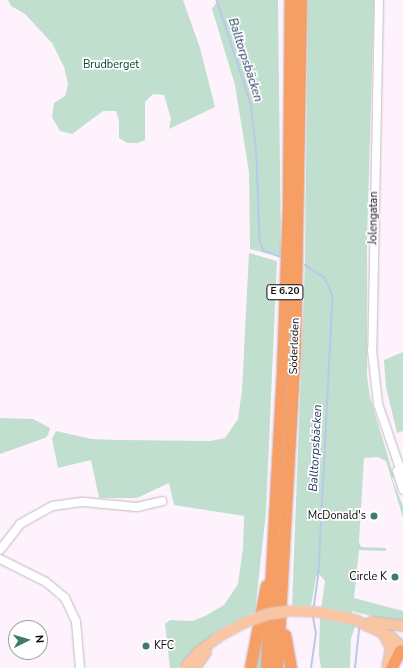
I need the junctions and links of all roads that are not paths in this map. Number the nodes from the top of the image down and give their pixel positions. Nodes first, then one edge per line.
1 (290, 0) edge
2 (301, 0) edge
3 (379, 0) edge
4 (386, 434) junction
5 (403, 477) edge
6 (403, 490) edge
7 (162, 501) dead end
8 (274, 549) junction
9 (0, 550) edge
10 (0, 559) edge
11 (282, 602) junction
12 (355, 620) junction
13 (403, 626) edge
14 (403, 630) edge
15 (380, 631) junction
16 (218, 637) junction
17 (400, 649) edge
18 (80, 668) edge
19 (184, 668) edge
20 (195, 668) edge
21 (250, 668) edge
22 (266, 668) edge
23 (277, 668) edge
24 (291, 668) edge
25 (387, 668) edge
26 (391, 668) edge

1 - 8 highway, Söderleden / E 6.20
2 - 11 highway, Söderleden / E 6.20
3 - 4 street, Jolengatan
4 - 5 street, Jolengatan
4 - 6 street, Jolengatan
7 - 9 street
8 - 21 highway
8 - 22 highway, Söderleden / E 6.20
10 - 18 street
11 - 23 highway, Söderleden / E 6.20
11 - 24 highway
12 - 13 main road
12 - 15 main road
12 - 16 main road, bridge
14 - 17 main road
15 - 17 main road
15 - 25 main road
16 - 19 main road
16 - 20 main road
17 - 26 highway

